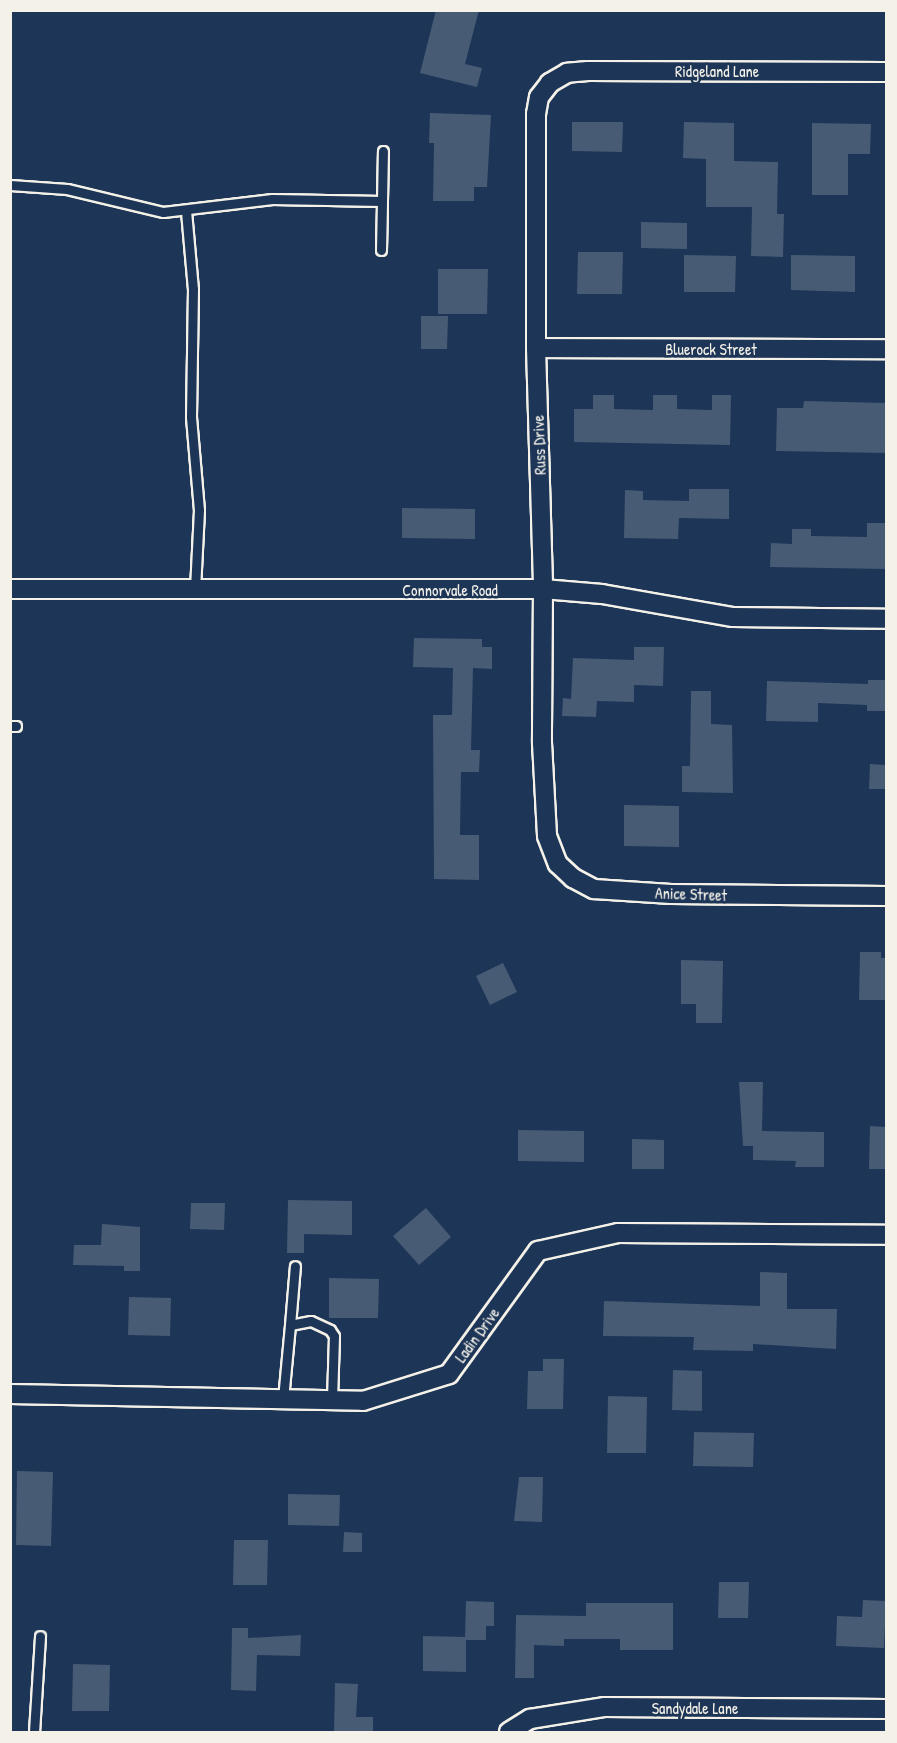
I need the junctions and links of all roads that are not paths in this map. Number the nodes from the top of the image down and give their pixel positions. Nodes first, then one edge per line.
1 (886, 72) edge
2 (549, 83) joint
3 (383, 151) dead end
4 (10, 185) edge
5 (382, 201) junction
6 (186, 211) junction
7 (381, 250) dead end
8 (536, 348) junction
9 (886, 349) edge
10 (10, 589) edge
11 (195, 589) junction
12 (543, 589) junction
13 (886, 619) edge
14 (546, 811) joint
15 (886, 896) edge
16 (886, 1235) edge
17 (295, 1266) dead end
18 (290, 1324) junction
19 (10, 1394) edge
20 (283, 1399) junction
21 (332, 1400) junction
22 (39, 1636) dead end
23 (886, 1709) edge
24 (34, 1732) edge
25 (509, 1732) edge

1 - 2 street, Ridgeland Lane
2 - 8 street, Russ Drive
3 - 5 lane
4 - 6 lane
5 - 6 lane
5 - 7 lane
6 - 11 lane
8 - 9 street, Bluerock Street
8 - 12 street, Russ Drive
10 - 11 street, Connorvale Road
11 - 12 street, Connorvale Road
12 - 13 street, Connorvale Road
12 - 14 street, Russ Drive
14 - 15 street, Anice Street
16 - 21 street, Ladin Drive
17 - 18 lane
18 - 20 lane
18 - 21 lane
19 - 20 street, Ladin Drive
20 - 21 street, Ladin Drive
22 - 24 lane
23 - 25 street, Sandydale Lane

